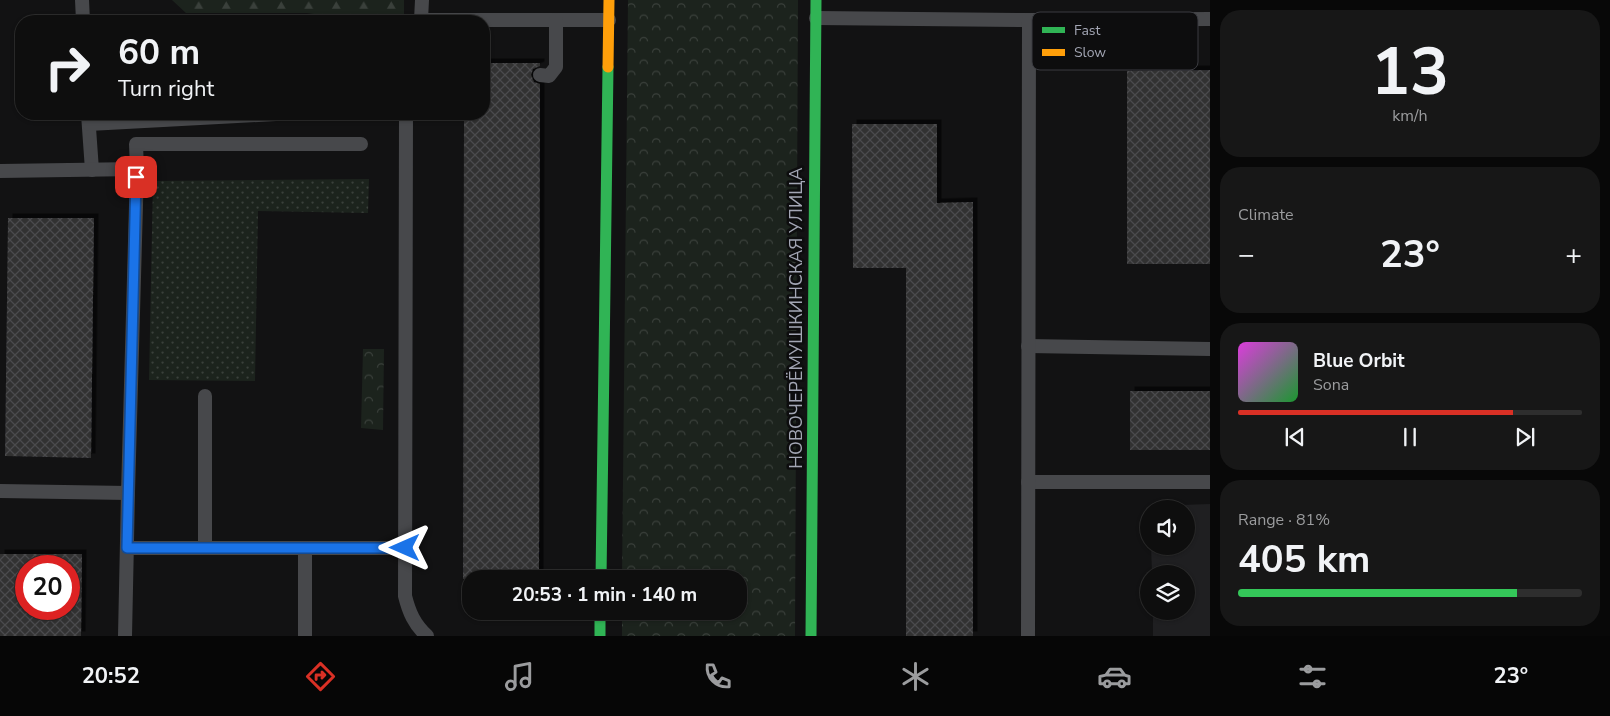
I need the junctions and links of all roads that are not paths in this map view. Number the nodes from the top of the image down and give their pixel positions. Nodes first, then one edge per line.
1 (82, 0) edge
2 (422, 0) edge
3 (610, 0) edge
4 (816, 0) edge
5 (83, 15) edge
6 (421, 15) edge
7 (816, 18) junction
8 (556, 20) junction
9 (609, 20) junction
10 (1029, 20) junction
11 (1032, 20) edge
12 (490, 21) edge
13 (540, 75) dead end
14 (89, 120) edge
15 (406, 120) edge
16 (361, 144) dead end
17 (137, 169) junction
18 (92, 170) junction
19 (0, 171) edge
20 (1028, 346) junction
21 (1210, 349) edge
22 (205, 396) dead end
23 (1028, 482) junction
24 (1210, 482) edge
25 (0, 491) edge
26 (128, 493) junction
27 (127, 548) junction
28 (205, 548) junction
29 (305, 548) junction
30 (405, 548) junction
31 (601, 570) edge
32 (600, 620) edge
33 (125, 636) edge
34 (305, 636) edge
35 (427, 636) edge
36 (600, 636) edge
37 (811, 636) edge
38 (1028, 636) edge

1 - 5 lane
2 - 6 lane
3 - 9 street
4 - 7 street, НОВОЧЕРЁМУШКИНСКАЯ УЛИЦА
7 - 10 lane
7 - 37 street, НОВОЧЕРЁМУШКИНСКАЯ УЛИЦА
8 - 9 lane
8 - 12 lane
8 - 13 lane
9 - 31 street
10 - 11 lane
10 - 20 lane
14 - 18 lane
15 - 30 lane
16 - 17 lane
17 - 18 lane
17 - 26 lane
18 - 19 lane
20 - 21 lane
20 - 23 lane
22 - 28 lane
23 - 24 lane
23 - 38 lane
25 - 26 lane
26 - 27 lane
27 - 28 lane
27 - 33 lane
28 - 29 lane
29 - 30 lane
29 - 34 lane
30 - 35 lane
32 - 36 street

